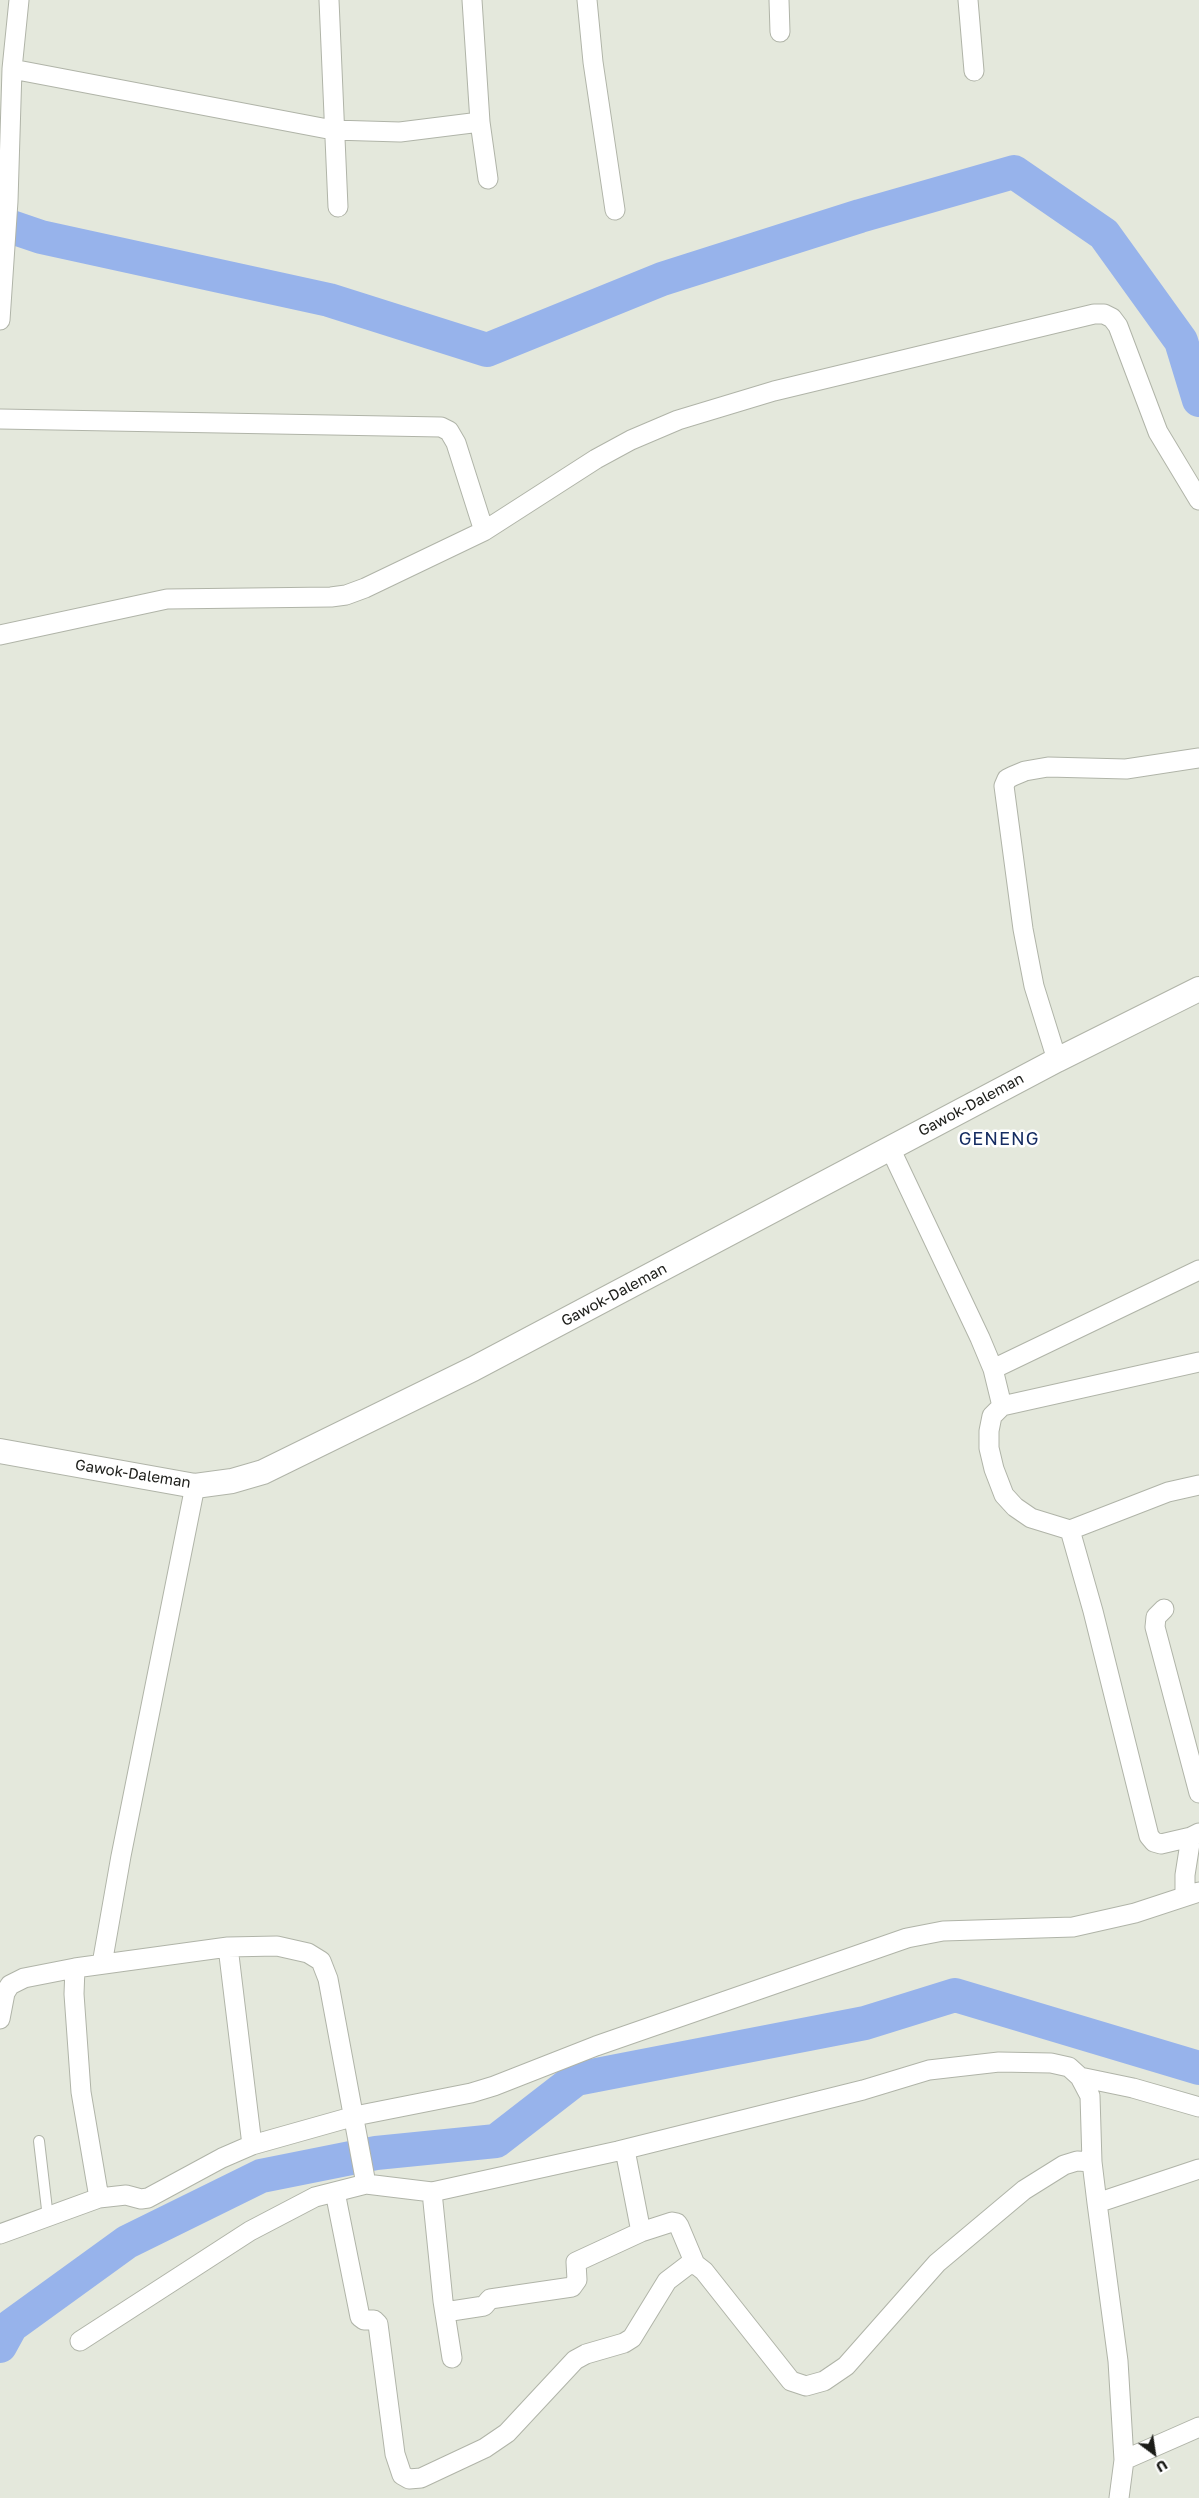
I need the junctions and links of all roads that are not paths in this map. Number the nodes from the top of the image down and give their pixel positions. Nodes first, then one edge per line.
1 (18, 0) edge
2 (329, 0) edge
3 (472, 0) edge
4 (587, 0) edge
5 (779, 0) edge
6 (968, 0) edge
7 (780, 32) dead end
8 (12, 69) junction
9 (974, 71) dead end
10 (480, 122) junction
11 (333, 130) junction
12 (488, 179) dead end
13 (338, 207) dead end
14 (615, 210) dead end
15 (0, 320) edge
16 (0, 419) edge
17 (1199, 500) edge
18 (484, 531) junction
19 (0, 635) edge
20 (1199, 758) edge
21 (1199, 990) edge
22 (1057, 1060) junction
23 (890, 1148) junction
24 (1199, 1270) edge
25 (1199, 1362) edge
26 (994, 1369) junction
27 (1002, 1406) junction
28 (0, 1451) edge
29 (1199, 1485) edge
30 (195, 1486) junction
31 (1070, 1530) junction
32 (1164, 1609) dead end
33 (1199, 1793) edge
34 (1195, 1835) edge
35 (1188, 1887) edge
36 (228, 1946) junction
37 (103, 1958) junction
38 (75, 1968) junction
39 (0, 2019) edge
40 (1080, 2077) junction
41 (1199, 2107) edge
42 (355, 2116) junction
43 (251, 2139) junction
44 (39, 2140) dead end
45 (625, 2150) junction
46 (1092, 2162) junction
47 (1199, 2169) edge
48 (366, 2180) junction
49 (335, 2192) junction
50 (432, 2192) junction
51 (99, 2198) junction
52 (1097, 2203) junction
53 (48, 2218) junction
54 (641, 2232) junction
55 (0, 2234) edge
56 (695, 2264) junction
57 (445, 2312) junction
58 (80, 2341) dead end
59 (452, 2358) dead end
60 (1199, 2427) edge
61 (1124, 2460) junction
62 (1120, 2498) edge

1 - 8 street
2 - 11 street
3 - 10 street
4 - 14 street
5 - 7 street
6 - 9 street
8 - 11 street
8 - 15 street
10 - 11 street
10 - 12 street
11 - 13 street
16 - 18 street
17 - 18 street
18 - 19 street
20 - 22 street
21 - 22 street, Gawok-Daleman
22 - 23 street, Gawok-Daleman
23 - 26 street
23 - 30 street, Gawok-Daleman
24 - 26 street
25 - 27 street
26 - 27 street
27 - 31 street
28 - 30 street, Gawok-Daleman
29 - 31 street
30 - 37 street
31 - 34 street
32 - 33 street
34 - 35 street
35 - 42 street
36 - 37 street
36 - 42 street
36 - 43 street
37 - 38 street
38 - 39 street
38 - 51 street
40 - 41 street
40 - 45 street
40 - 46 street
42 - 43 street
42 - 48 street
43 - 51 street
44 - 53 lane
45 - 50 street
45 - 54 street
46 - 52 street
46 - 56 street
47 - 52 street
48 - 49 street
48 - 50 street
49 - 56 street
49 - 58 street
50 - 57 street
51 - 53 street
52 - 61 street
53 - 55 street
54 - 56 street
54 - 57 street
57 - 59 street
60 - 61 street
61 - 62 street

